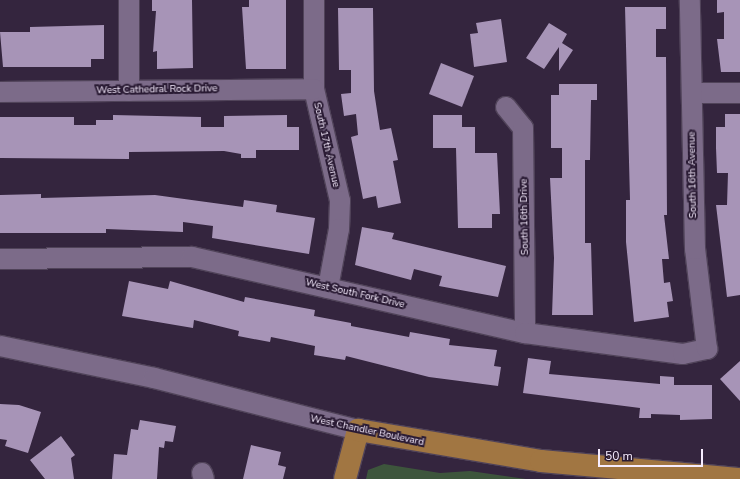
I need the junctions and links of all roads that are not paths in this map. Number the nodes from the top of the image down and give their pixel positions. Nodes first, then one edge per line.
1 (129, 0) edge
2 (314, 0) edge
3 (690, 0) edge
4 (314, 89) junction
5 (129, 91) junction
6 (0, 92) edge
7 (692, 93) junction
8 (740, 93) edge
9 (506, 107) dead end
10 (0, 259) edge
11 (328, 288) junction
12 (525, 333) junction
13 (0, 346) edge
14 (707, 349) joint
15 (358, 430) junction
16 (345, 479) edge
17 (740, 479) edge

1 - 5 street
2 - 4 street, South 17th Avenue
3 - 7 street, South 16th Avenue
4 - 5 street, West Cathedral Rock Drive
4 - 11 street, South 17th Avenue
5 - 6 street, West Cathedral Rock Drive
7 - 8 street
7 - 14 street, South 16th Avenue
9 - 12 street, South 16th Drive
10 - 11 street, West South Fork Drive
11 - 12 street, West South Fork Drive
12 - 14 street, West South Fork Drive
13 - 15 street, West Chandler Boulevard
15 - 16 main road
15 - 17 main road, West Chandler Boulevard

